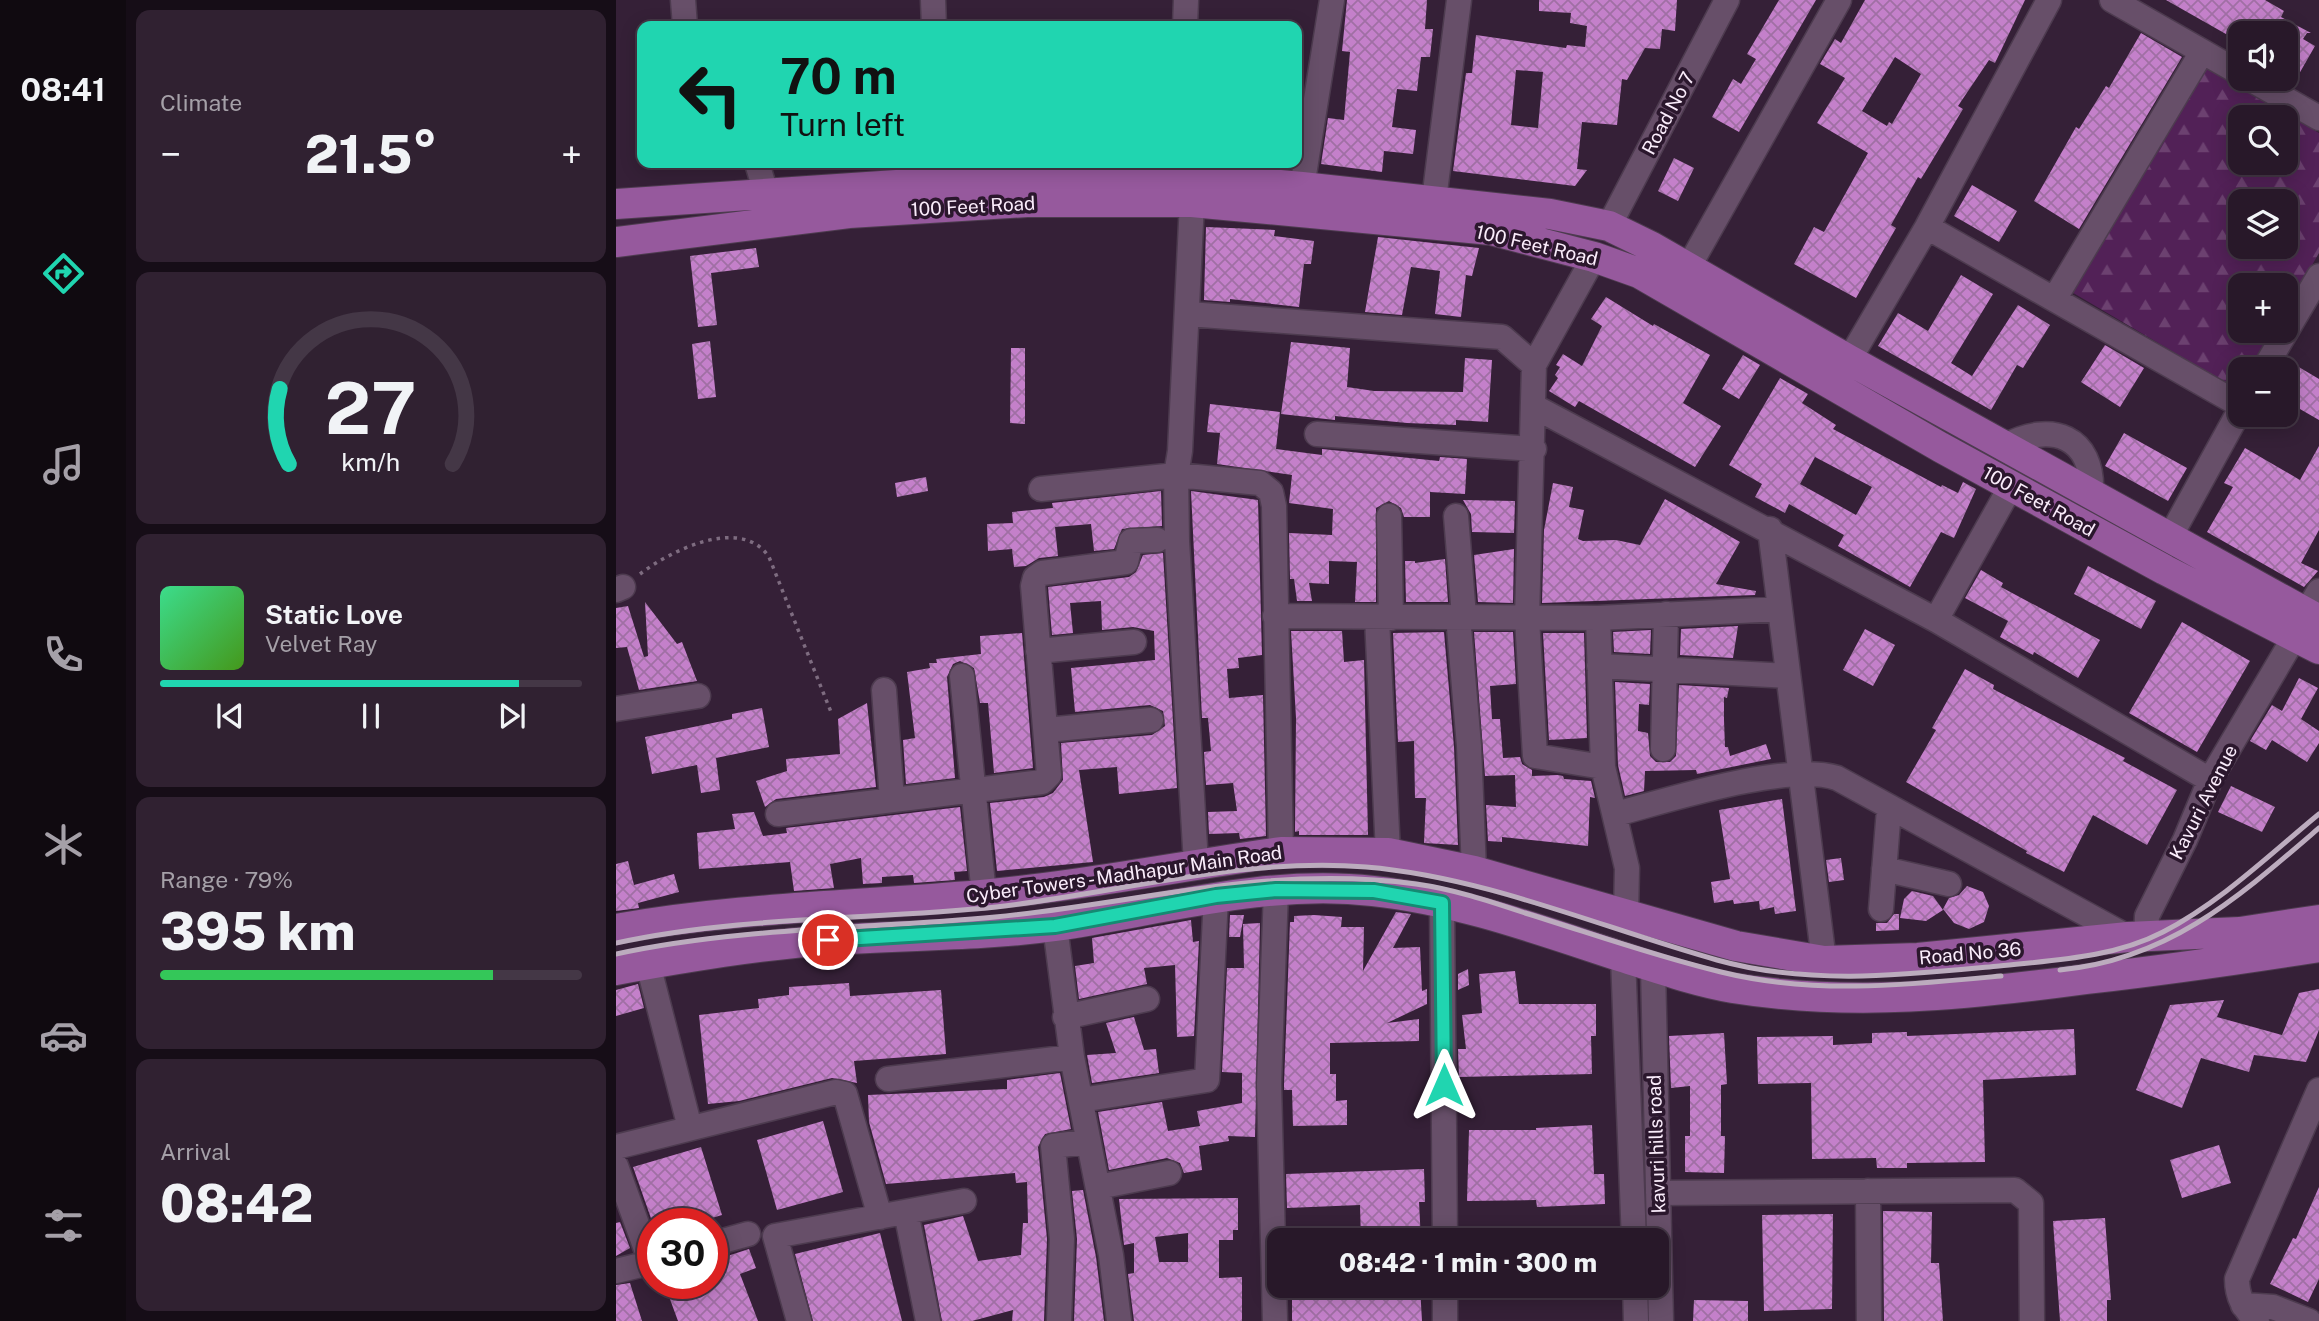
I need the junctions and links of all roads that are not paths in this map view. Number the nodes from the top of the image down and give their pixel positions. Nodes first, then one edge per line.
1 (683, 0) edge
2 (933, 0) edge
3 (1186, 0) edge
4 (1332, 0) edge
5 (1459, 0) edge
6 (1727, 0) edge
7 (1839, 0) edge
8 (2049, 0) edge
9 (2112, 0) edge
10 (685, 21) edge
11 (934, 21) edge
12 (1185, 21) edge
13 (2202, 51) junction
14 (2228, 66) edge
15 (2271, 91) edge
16 (2319, 118) edge
17 (758, 168) edge
18 (942, 171) edge
19 (1185, 180) edge
20 (1302, 187) junction
21 (766, 193) junction
22 (1434, 200) junction
23 (616, 204) edge
24 (1609, 226) junction
25 (1927, 227) junction
26 (616, 242) edge
27 (1594, 257) junction
28 (1688, 268) junction
29 (2319, 276) edge
30 (2055, 298) junction
31 (1188, 314) junction
32 (1798, 347) junction
33 (2271, 357) edge
34 (1849, 360) junction
35 (1534, 365) junction
36 (2228, 400) edge
37 (1533, 406) junction
38 (2229, 427) edge
39 (1317, 434) dead end
40 (1534, 449) junction
41 (1176, 475) junction
42 (2011, 486) junction
43 (1041, 489) dead end
44 (1389, 516) dead end
45 (1456, 516) dead end
46 (1770, 529) junction
47 (2170, 537) junction
48 (1157, 540) dead end
49 (1780, 609) junction
50 (1666, 614) junction
51 (1275, 616) junction
52 (1461, 616) junction
53 (1384, 618) junction
54 (1527, 618) junction
55 (1598, 618) junction
56 (1936, 620) junction
57 (2312, 622) edge
58 (1134, 642) dead end
59 (1038, 651) junction
60 (1599, 666) junction
61 (1665, 668) junction
62 (962, 676) dead end
63 (1788, 676) junction
64 (884, 690) dead end
65 (698, 696) dead end
66 (616, 709) edge
67 (1151, 720) dead end
68 (1046, 730) junction
69 (1663, 749) dead end
70 (1603, 766) junction
71 (1800, 773) junction
72 (2210, 780) junction
73 (973, 792) junction
74 (892, 800) junction
75 (1889, 809) junction
76 (778, 814) dead end
77 (1616, 814) junction
78 (1281, 852) junction
79 (1388, 853) junction
80 (1196, 864) junction
81 (1884, 869) junction
82 (1474, 871) junction
83 (1949, 884) dead end
84 (1276, 890) junction
85 (984, 895) junction
86 (1216, 896) junction
87 (1442, 903) junction
88 (1881, 909) dead end
89 (1626, 914) junction
90 (2319, 920) edge
91 (1055, 926) junction
92 (616, 929) edge
93 (2137, 937) junction
94 (2319, 947) edge
95 (1623, 957) junction
96 (1928, 957) junction
97 (1824, 961) junction
98 (648, 964) junction
99 (1653, 968) junction
100 (616, 970) edge
101 (1926, 997) junction
102 (1147, 999) dead end
103 (1065, 1017) junction
104 (1640, 1027) junction
105 (1072, 1057) junction
106 (888, 1079) dead end
107 (2319, 1090) edge
108 (1081, 1100) junction
109 (690, 1128) junction
110 (1086, 1142) junction
111 (616, 1147) edge
112 (616, 1166) edge
113 (1169, 1173) dead end
114 (1098, 1187) junction
115 (1868, 1191) junction
116 (1658, 1193) junction
117 (964, 1201) dead end
118 (906, 1212) junction
119 (880, 1217) junction
120 (637, 1222) edge
121 (1445, 1228) edge
122 (1634, 1228) edge
123 (748, 1234) dead end
124 (728, 1240) edge
125 (637, 1266) edge
126 (616, 1271) edge
127 (1445, 1298) edge
128 (1635, 1298) edge
129 (2250, 1313) edge
130 (799, 1321) edge
131 (928, 1321) edge
132 (1059, 1321) edge
133 (1119, 1321) edge
134 (1275, 1321) edge
135 (1446, 1321) edge
136 (1636, 1321) edge
137 (1661, 1321) edge
138 (1869, 1321) edge
139 (2032, 1321) edge
140 (2309, 1321) edge

1 - 10 street
2 - 11 street
3 - 12 street
4 - 20 street
5 - 22 street
6 - 24 street, Road No 7
7 - 28 street
8 - 25 street
9 - 13 street
13 - 14 street
13 - 30 street
15 - 16 street
17 - 21 street
18 - 19 main road, 100 Feet Road
18 - 21 main road, 100 Feet Road
19 - 20 main road, 100 Feet Road
19 - 26 main road, 100 Feet Road
19 - 27 main road, 100 Feet Road
19 - 31 street
20 - 22 main road, 100 Feet Road
21 - 23 main road, 100 Feet Road
22 - 24 main road, 100 Feet Road
24 - 28 main road, 100 Feet Road
25 - 30 street
25 - 34 street
27 - 32 main road, 100 Feet Road
27 - 35 street
28 - 32 main road, 100 Feet Road
29 - 33 street
30 - 36 street
31 - 35 street
31 - 41 street
32 - 34 main road, 100 Feet Road
32 - 42 main road, 100 Feet Road
34 - 47 main road, 100 Feet Road
35 - 37 street
37 - 40 street
37 - 46 street
38 - 47 street
39 - 40 street
40 - 54 street
41 - 43 street
41 - 51 street
41 - 80 street
42 - 56 street
42 - 57 main road, 100 Feet Road
44 - 53 street
45 - 52 street
46 - 49 street
46 - 56 street
47 - 57 main road, 100 Feet Road
48 - 59 street
49 - 50 street
49 - 63 street
50 - 55 street
50 - 61 street
51 - 53 street
51 - 78 street
52 - 53 street
52 - 54 street
52 - 82 street
53 - 79 street
54 - 55 street
54 - 70 street
55 - 60 street
56 - 72 street
57 - 72 street, Kavuri Avenue
58 - 59 street
59 - 68 street
60 - 61 street
60 - 70 street
61 - 63 street
61 - 69 street
62 - 73 street
63 - 71 street
64 - 74 street
65 - 66 street
67 - 68 street
68 - 73 street
70 - 77 street
71 - 75 street
71 - 77 street
71 - 97 street
72 - 93 street, Kavuri Avenue
73 - 74 street
73 - 85 street
74 - 76 street
75 - 81 street
75 - 93 street
77 - 89 street
78 - 79 main road, Cyber Towers - Madhapur Main Road
78 - 80 main road, Cyber Towers - Madhapur Main Road
79 - 82 main road, Cyber Towers - Madhapur Main Road
80 - 85 main road, Cyber Towers - Madhapur Main Road
81 - 83 street
81 - 88 street
82 - 89 main road, Cyber Towers - Madhapur Main Road
84 - 86 main road, Cyber Towers - Madhapur Main Road
84 - 87 main road, Cyber Towers - Madhapur Main Road
84 - 134 street
85 - 92 main road, Cyber Towers - Madhapur Main Road
86 - 91 main road, Cyber Towers - Madhapur Main Road
86 - 108 street
87 - 95 main road, Cyber Towers - Madhapur Main Road
87 - 121 street
89 - 97 main road, Road No 36
90 - 93 main road, Road No 36
91 - 98 main road, Cyber Towers - Madhapur Main Road
91 - 103 street
93 - 96 main road, Road No 36
94 - 101 main road, Road No 36
95 - 99 main road, Cyber Towers - Madhapur Main Road
95 - 104 street, kavuri hills road
96 - 97 main road, Road No 36
96 - 101 main road
98 - 100 main road, Cyber Towers - Madhapur Main Road
98 - 109 street
99 - 101 main road, Road No 36
99 - 104 street, kavuri hills road
102 - 103 street
103 - 105 street
104 - 116 street, kavuri hills road
104 - 122 street, kavuri hills road
105 - 106 street
105 - 108 street
107 - 129 street
108 - 110 street
109 - 111 street
109 - 119 street
110 - 114 street
110 - 132 street
112 - 120 street
113 - 114 street
114 - 133 street
115 - 116 street
115 - 138 street
115 - 139 street
116 - 137 street, kavuri hills road
117 - 118 street
118 - 119 street
118 - 131 street
119 - 130 street
123 - 124 street
125 - 126 street
127 - 135 street
128 - 136 street
129 - 140 street

